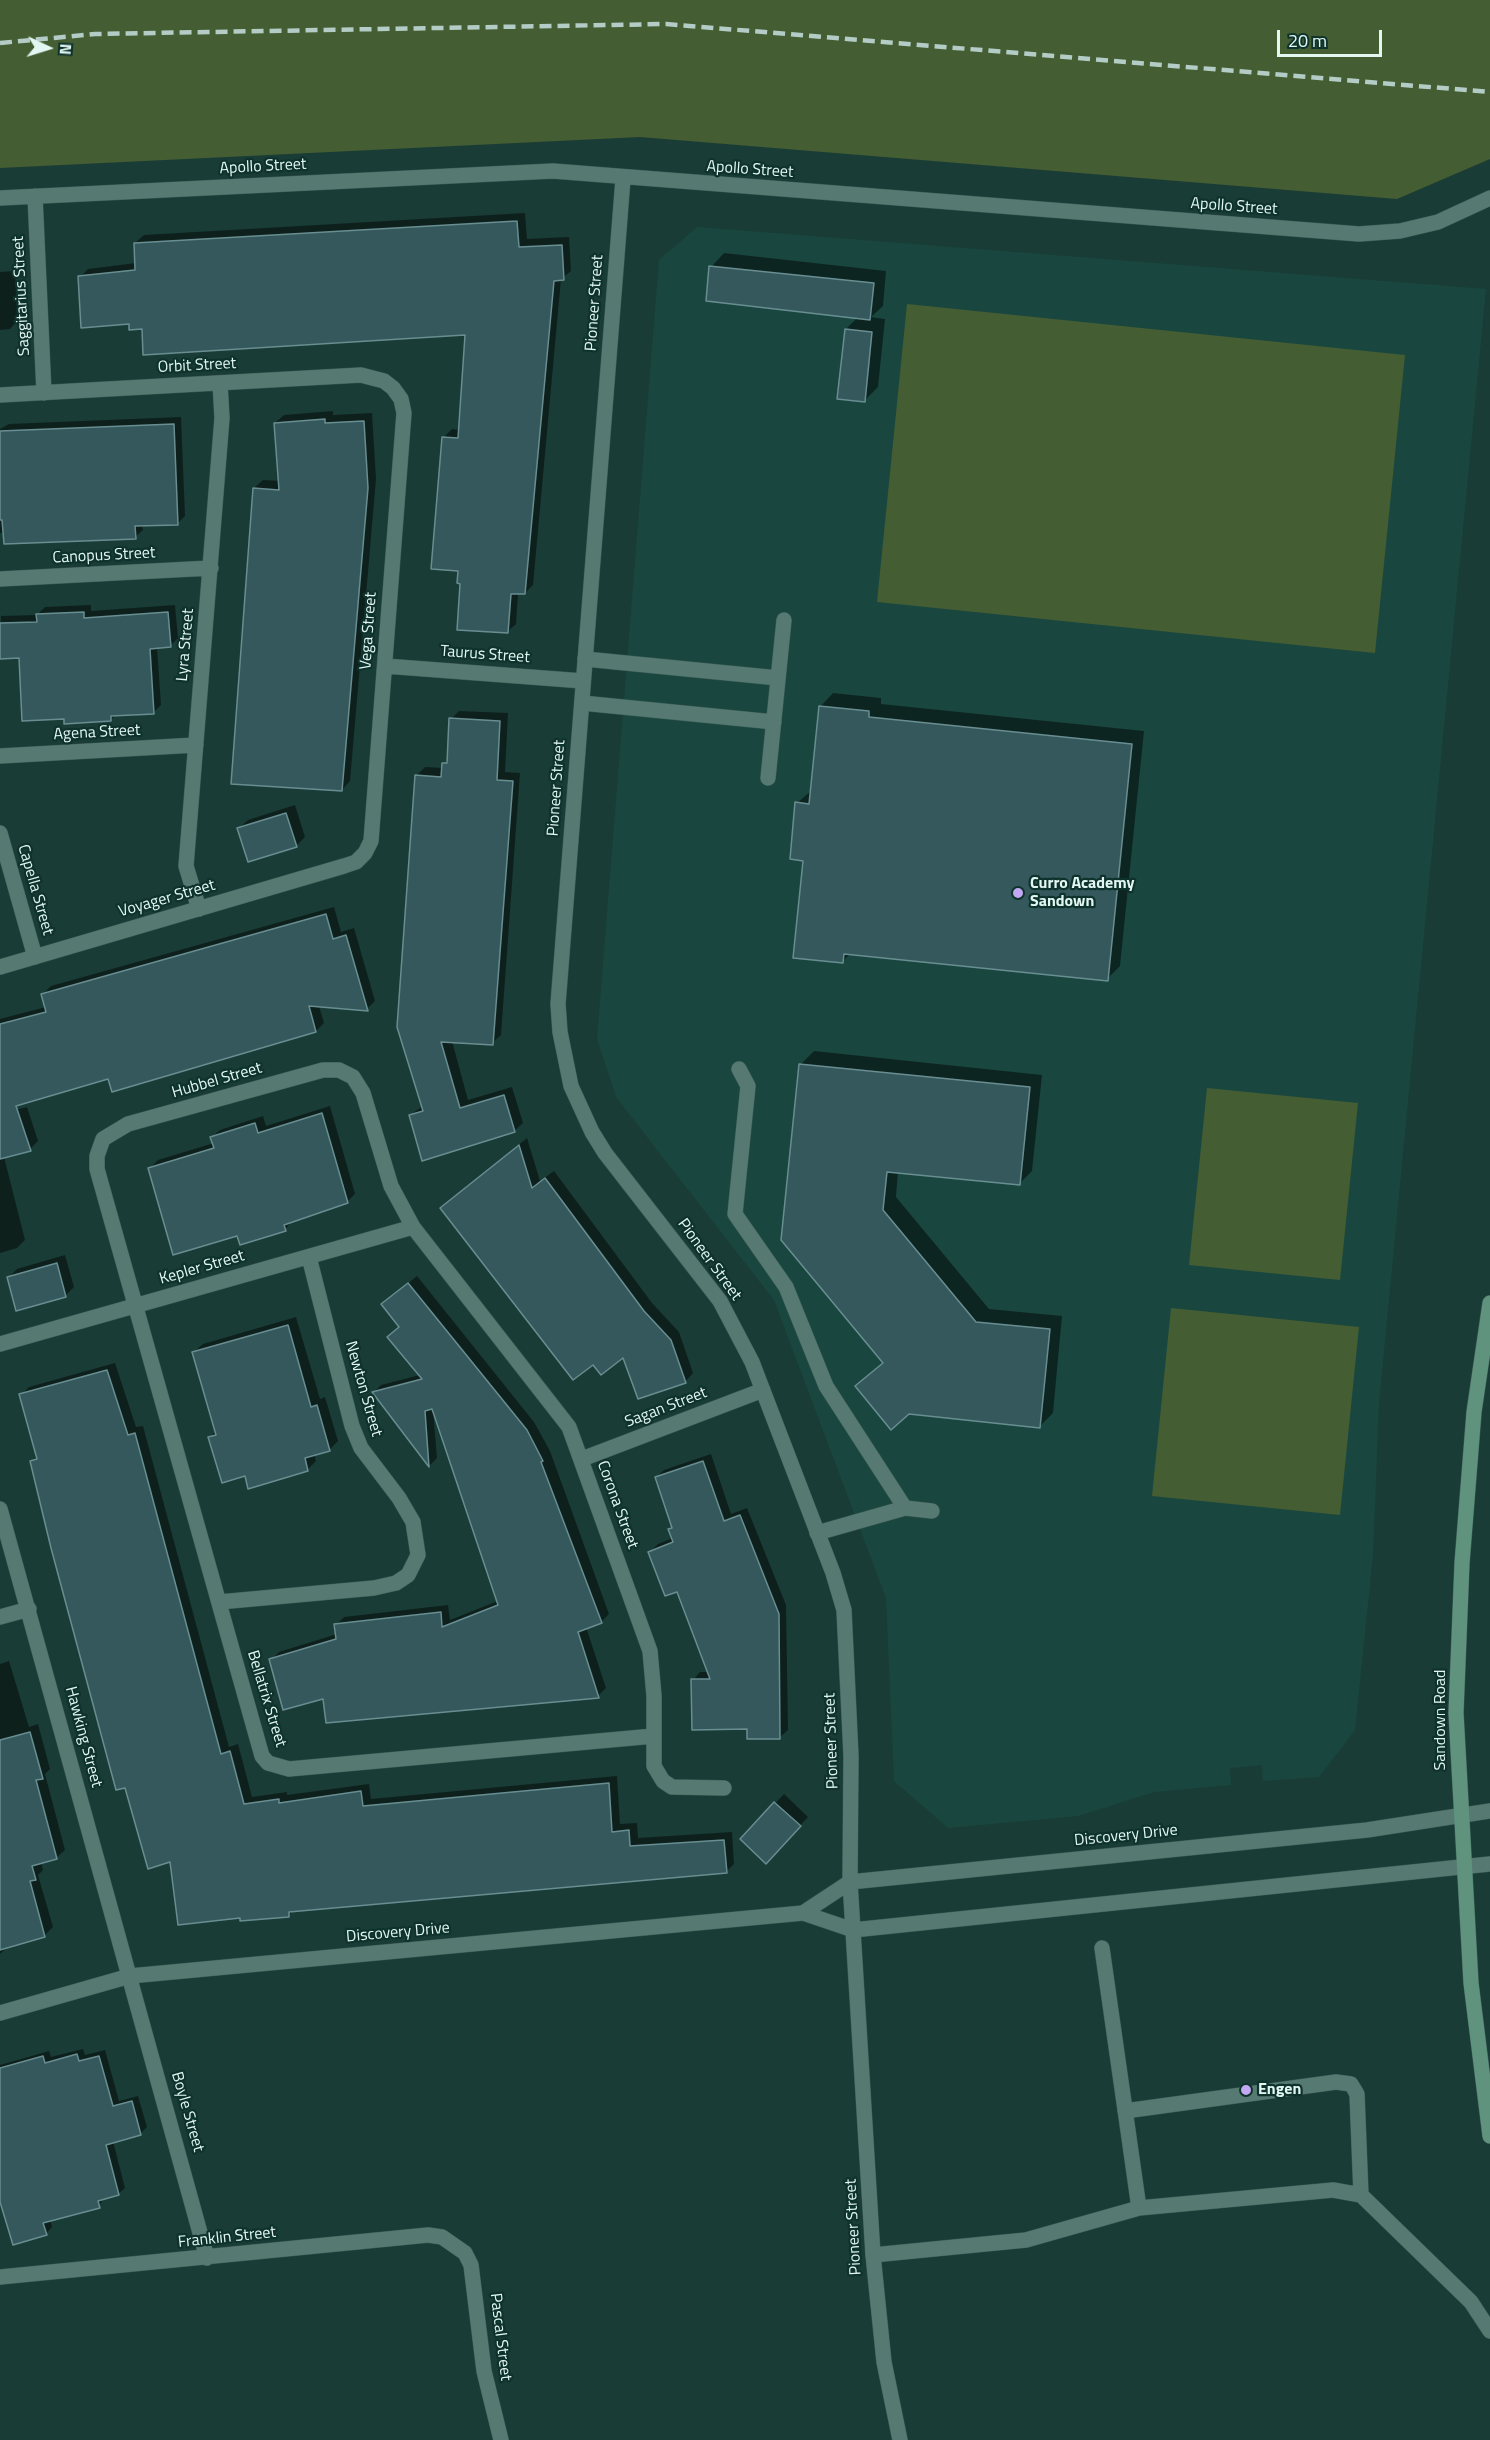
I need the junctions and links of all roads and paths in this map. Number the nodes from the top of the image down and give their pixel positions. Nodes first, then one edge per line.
1 (623, 178) junction
2 (35, 196) junction
3 (0, 198) edge
4 (1490, 198) edge
5 (220, 383) junction
6 (393, 388) joint
7 (44, 393) junction
8 (0, 395) edge
9 (211, 568) junction
10 (0, 579) edge
11 (784, 620) dead end
12 (585, 659) junction
13 (385, 666) junction
14 (778, 678) junction
15 (583, 681) junction
16 (582, 703) junction
17 (774, 722) junction
18 (196, 745) junction
19 (0, 756) edge
20 (768, 778) dead end
21 (0, 833) edge
22 (344, 867) joint
23 (199, 909) junction
24 (34, 957) junction
25 (0, 967) edge
26 (739, 1069) dead end
27 (413, 1227) junction
28 (309, 1257) junction
29 (1490, 1304) edge
30 (136, 1306) junction
31 (0, 1344) edge
32 (764, 1390) junction
33 (582, 1459) junction
34 (905, 1508) junction
35 (0, 1509) edge
36 (932, 1511) dead end
37 (817, 1533) junction
38 (219, 1602) junction
39 (29, 1609) junction
40 (0, 1617) edge
41 (654, 1736) junction
42 (724, 1788) dead end
43 (1490, 1811) edge
44 (1461, 1815) junction
45 (1490, 1864) edge
46 (1463, 1867) junction
47 (850, 1882) junction
48 (803, 1913) junction
49 (853, 1930) junction
50 (1102, 1948) dead end
51 (130, 1976) junction
52 (0, 2013) edge
53 (1125, 2111) junction
54 (1490, 2136) edge
55 (1361, 2195) junction
56 (1139, 2208) junction
57 (456, 2244) joint
58 (873, 2255) junction
59 (207, 2258) junction
60 (0, 2277) edge
61 (1490, 2331) edge
62 (501, 2440) edge
63 (900, 2440) edge

1 - 2 street, Apollo Street
1 - 4 street, Apollo Street
1 - 12 street, Pioneer Street
2 - 3 street, Apollo Street
2 - 7 street, Saggitarius Street
5 - 6 street, Orbit Street
5 - 7 street, Orbit Street
5 - 9 street, Lyra Street
6 - 13 street, Vega Street
7 - 8 street, Orbit Street
9 - 10 street, Canopus Street
9 - 18 street, Lyra Street
11 - 14 street
12 - 14 street
12 - 15 street, Pioneer Street
13 - 15 street, Taurus Street
13 - 22 street, Vega Street
14 - 17 street
15 - 16 street, Pioneer Street
16 - 17 street
16 - 32 street, Pioneer Street
17 - 20 street
18 - 19 street, Agena Street
18 - 23 street, Lyra Street
21 - 24 street, Capella Street
22 - 23 street, Voyager Street
23 - 24 street, Voyager Street
24 - 25 street, Voyager Street
26 - 34 street
27 - 28 street, Kepler Street
27 - 30 street, Hubbel Street
27 - 33 street, Corona Street
28 - 30 street, Kepler Street
28 - 38 street, Newton Street
29 - 44 main road, Sandown Road
30 - 31 street, Kepler Street
30 - 38 street, Bellatrix Street
32 - 33 street, Sagan Street
32 - 37 street, Pioneer Street
33 - 41 street, Corona Street
34 - 36 street
34 - 37 street
35 - 39 street, Hawking Street
37 - 47 street, Pioneer Street
38 - 41 street, Bellatrix Street
39 - 40 street
39 - 51 street, Hawking Street
41 - 42 street, Corona Street
43 - 44 street, Discovery Drive
44 - 46 main road, Sandown Road
44 - 47 street, Discovery Drive
45 - 46 street, Discovery Drive
46 - 49 street, Discovery Drive
46 - 54 main road, Sandown Road
47 - 48 street, Discovery Drive
47 - 49 street, Pioneer Street
48 - 49 street, Discovery Drive
48 - 51 street, Discovery Drive
49 - 58 street, Pioneer Street
50 - 53 street
51 - 52 street, Discovery Drive
51 - 59 street, Boyle Street
53 - 55 street
53 - 56 street
55 - 56 street
55 - 61 street
56 - 58 street
57 - 59 street, Franklin Street
57 - 62 street, Pascal Street
58 - 63 street, Pioneer Street
59 - 60 street, Franklin Street

